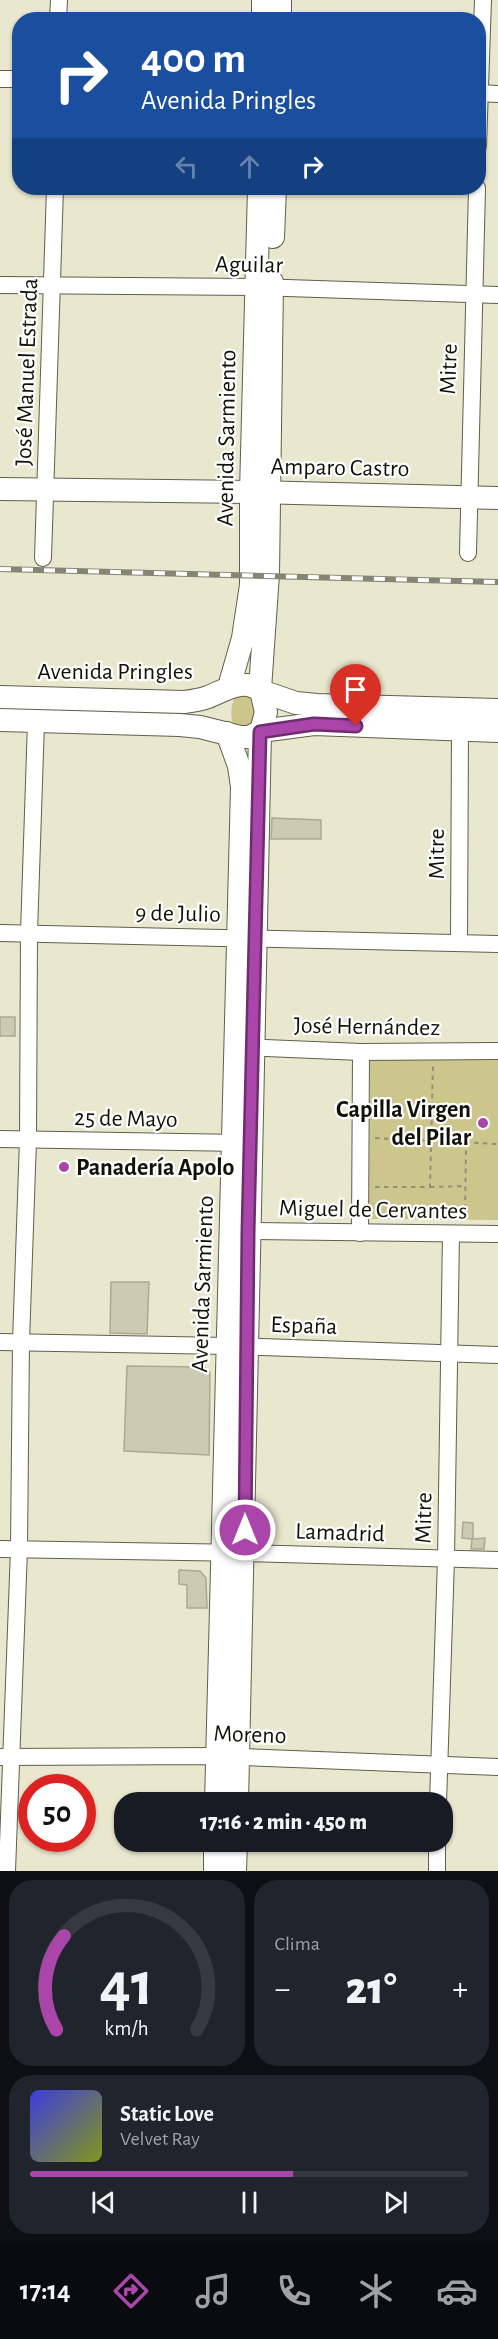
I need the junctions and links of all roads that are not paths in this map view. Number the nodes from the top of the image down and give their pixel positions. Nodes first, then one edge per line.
1 (56, 195) edge
2 (259, 195) edge
3 (274, 195) edge
4 (477, 195) edge
5 (0, 285) edge
6 (54, 287) junction
7 (264, 287) junction
8 (474, 295) junction
9 (498, 295) edge
10 (0, 489) edge
11 (45, 490) junction
12 (261, 492) junction
13 (468, 497) junction
14 (498, 498) edge
15 (468, 553) dead end
16 (43, 558) dead end
17 (229, 687) junction
18 (261, 690) junction
19 (0, 697) edge
20 (498, 710) edge
21 (0, 720) edge
22 (36, 722) junction
23 (460, 730) junction
24 (498, 731) edge
25 (260, 732) junction
26 (227, 733) junction
27 (0, 933) edge
28 (29, 933) junction
29 (247, 938) junction
30 (459, 942) junction
31 (498, 944) edge
32 (244, 1047) junction
33 (498, 1051) edge
34 (361, 1052) junction
35 (0, 1139) edge
36 (28, 1140) junction
37 (242, 1143) junction
38 (248, 1232) junction
39 (360, 1233) junction
40 (451, 1234) junction
41 (498, 1234) edge
42 (0, 1342) edge
43 (21, 1342) junction
44 (237, 1347) junction
45 (451, 1354) junction
46 (498, 1355) edge
47 (0, 1549) edge
48 (19, 1549) junction
49 (234, 1552) junction
50 (446, 1559) junction
51 (498, 1560) edge
52 (228, 1756) junction
53 (6, 1757) edge
54 (438, 1766) junction
55 (498, 1767) edge
56 (219, 1792) edge
57 (235, 1792) edge
58 (438, 1792) edge
59 (215, 1852) edge
60 (236, 1852) edge
61 (437, 1852) edge
62 (7, 1871) edge
63 (214, 1871) edge
64 (235, 1871) edge
65 (437, 1871) edge

1 - 6 street, José Manuel Estrada
2 - 7 main road, Avenida Sarmiento
3 - 7 main road, Avenida Sarmiento
4 - 8 street, Mitre
5 - 6 street, Aguilar
6 - 7 street, Aguilar
6 - 11 street, José Manuel Estrada
7 - 8 street, Aguilar
7 - 12 main road, Avenida Sarmiento
8 - 9 street, Aguilar
8 - 13 street, Mitre
10 - 11 main road, Amparo Castro
11 - 12 main road, Amparo Castro
11 - 16 street, José Manuel Estrada
12 - 13 main road, Amparo Castro
12 - 17 main road, Avenida Sarmiento
12 - 18 main road, Avenida Sarmiento
13 - 14 main road, Amparo Castro
13 - 15 street, Mitre
17 - 18 main road
17 - 19 main road, Avenida Pringles
17 - 26 main road
18 - 20 main road
18 - 25 main road
21 - 22 main road
22 - 26 main road
22 - 28 street
23 - 24 main road
23 - 25 main road
23 - 30 street, Mitre
25 - 26 main road
25 - 29 main road, Avenida Sarmiento
26 - 29 main road, Avenida Sarmiento
27 - 28 street, 9 de Julio
28 - 29 street, 9 de Julio
28 - 36 street
29 - 30 street, 9 de Julio
29 - 32 main road, Avenida Sarmiento
30 - 31 street, 9 de Julio
32 - 34 street, José Hernández
32 - 37 main road, Avenida Sarmiento
33 - 34 street, José Hernández
34 - 39 street
35 - 36 street, 25 de Mayo
36 - 37 street, 25 de Mayo
36 - 43 street
37 - 38 main road, Avenida Sarmiento
37 - 44 main road, Avenida Sarmiento
38 - 39 street, Miguel de Cervantes
38 - 44 main road, Avenida Sarmiento
39 - 40 street, Miguel de Cervantes
40 - 41 street, Miguel de Cervantes
40 - 45 street, Mitre
42 - 43 street, España
43 - 44 street, España
43 - 48 street
44 - 45 street, España
44 - 49 main road, Avenida Sarmiento
45 - 46 street, España
45 - 50 street, Mitre
47 - 48 street, Lamadrid
48 - 49 street, Lamadrid
48 - 53 street
49 - 50 street, Lamadrid
49 - 52 main road, Avenida Sarmiento
50 - 51 street, Lamadrid
50 - 54 street, Mitre
52 - 53 street, Moreno
52 - 54 street, Moreno
52 - 56 main road, Avenida Sarmiento
52 - 57 main road, Avenida Sarmiento
53 - 62 street
54 - 55 street, Moreno
54 - 58 street, Mitre
59 - 63 main road
60 - 64 main road
61 - 65 street

